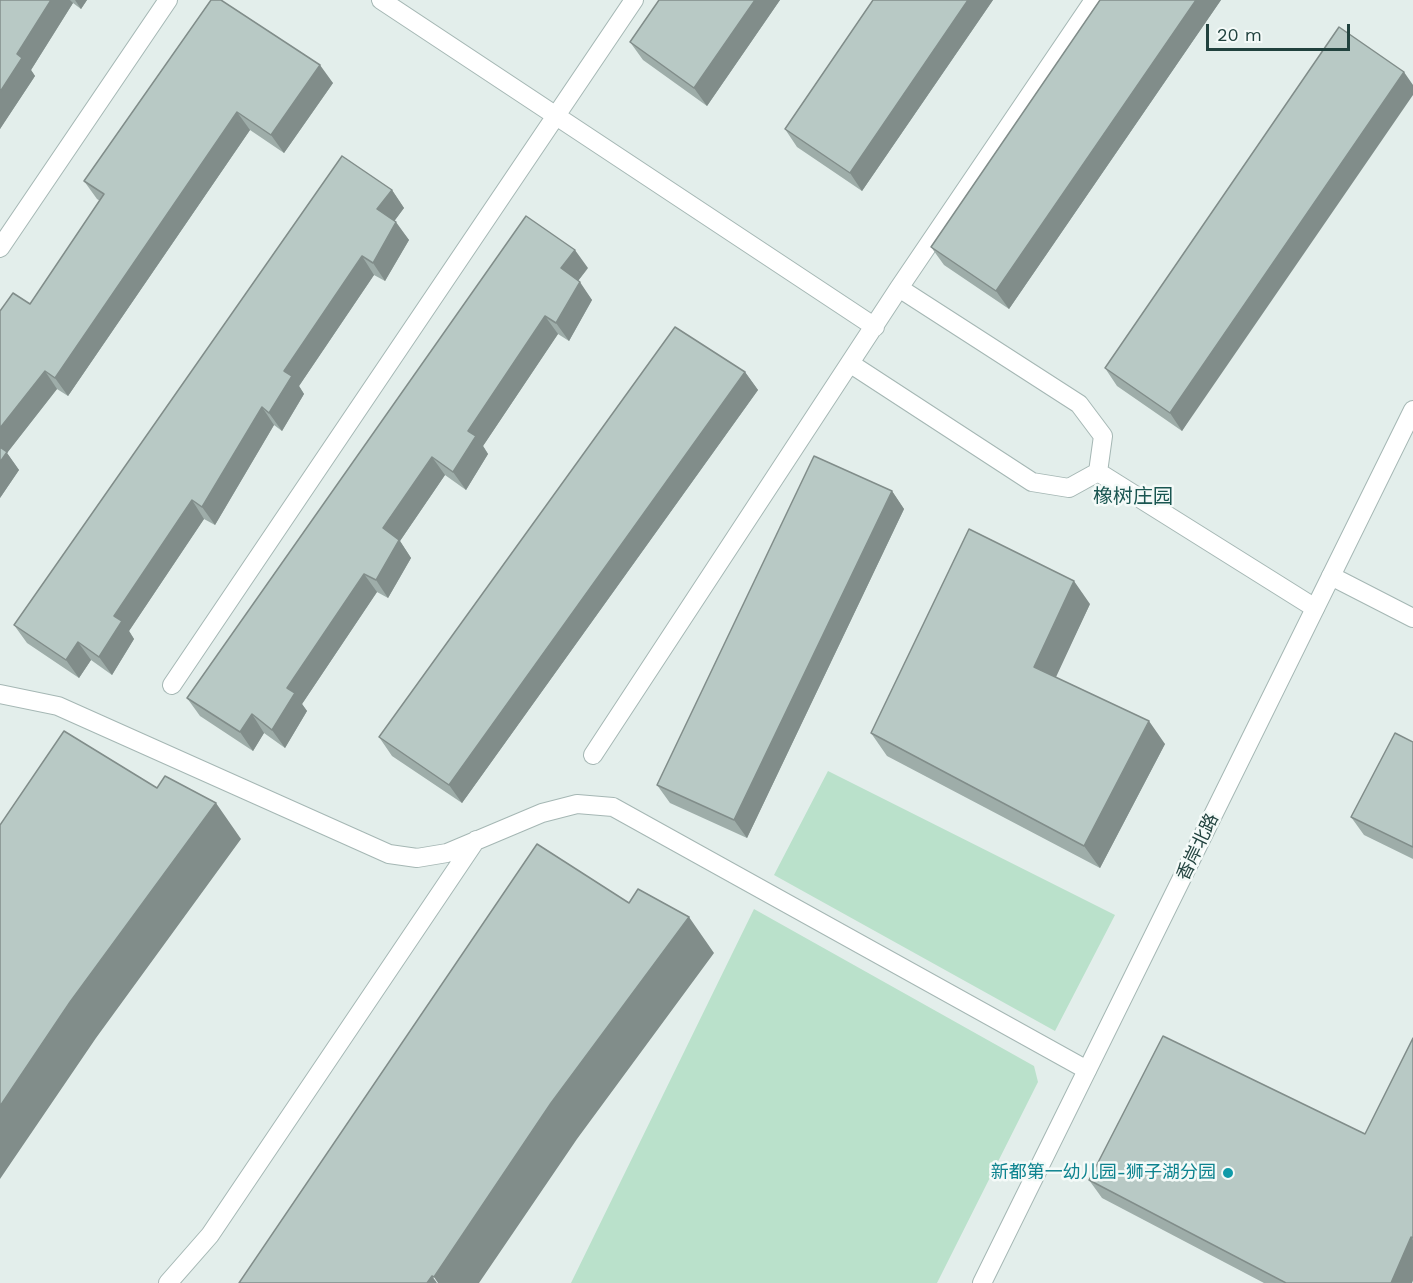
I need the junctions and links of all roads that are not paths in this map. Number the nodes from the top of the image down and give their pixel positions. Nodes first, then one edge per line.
1 (168, 0) edge
2 (381, 0) edge
3 (634, 0) edge
4 (1094, 0) edge
5 (556, 116) junction
6 (0, 248) edge
7 (899, 288) junction
8 (875, 327) junction
9 (851, 364) junction
10 (1413, 410) edge
11 (1098, 472) junction
12 (1331, 576) junction
13 (1315, 608) junction
14 (1413, 618) edge
15 (172, 685) dead end
16 (0, 694) edge
17 (593, 755) dead end
18 (477, 840) junction
19 (1087, 1070) junction
20 (168, 1283) edge
21 (982, 1283) edge

1 - 6 street
2 - 5 street
3 - 5 street
4 - 7 street
5 - 8 street
5 - 15 street
7 - 8 street
7 - 11 street
8 - 9 street
9 - 11 street
9 - 17 street
10 - 12 street, 香岸北路
11 - 13 street
12 - 13 street, 香岸北路
12 - 14 street
13 - 19 street, 香岸北路
16 - 18 street
18 - 19 street
18 - 20 street
19 - 21 street, 香岸北路

